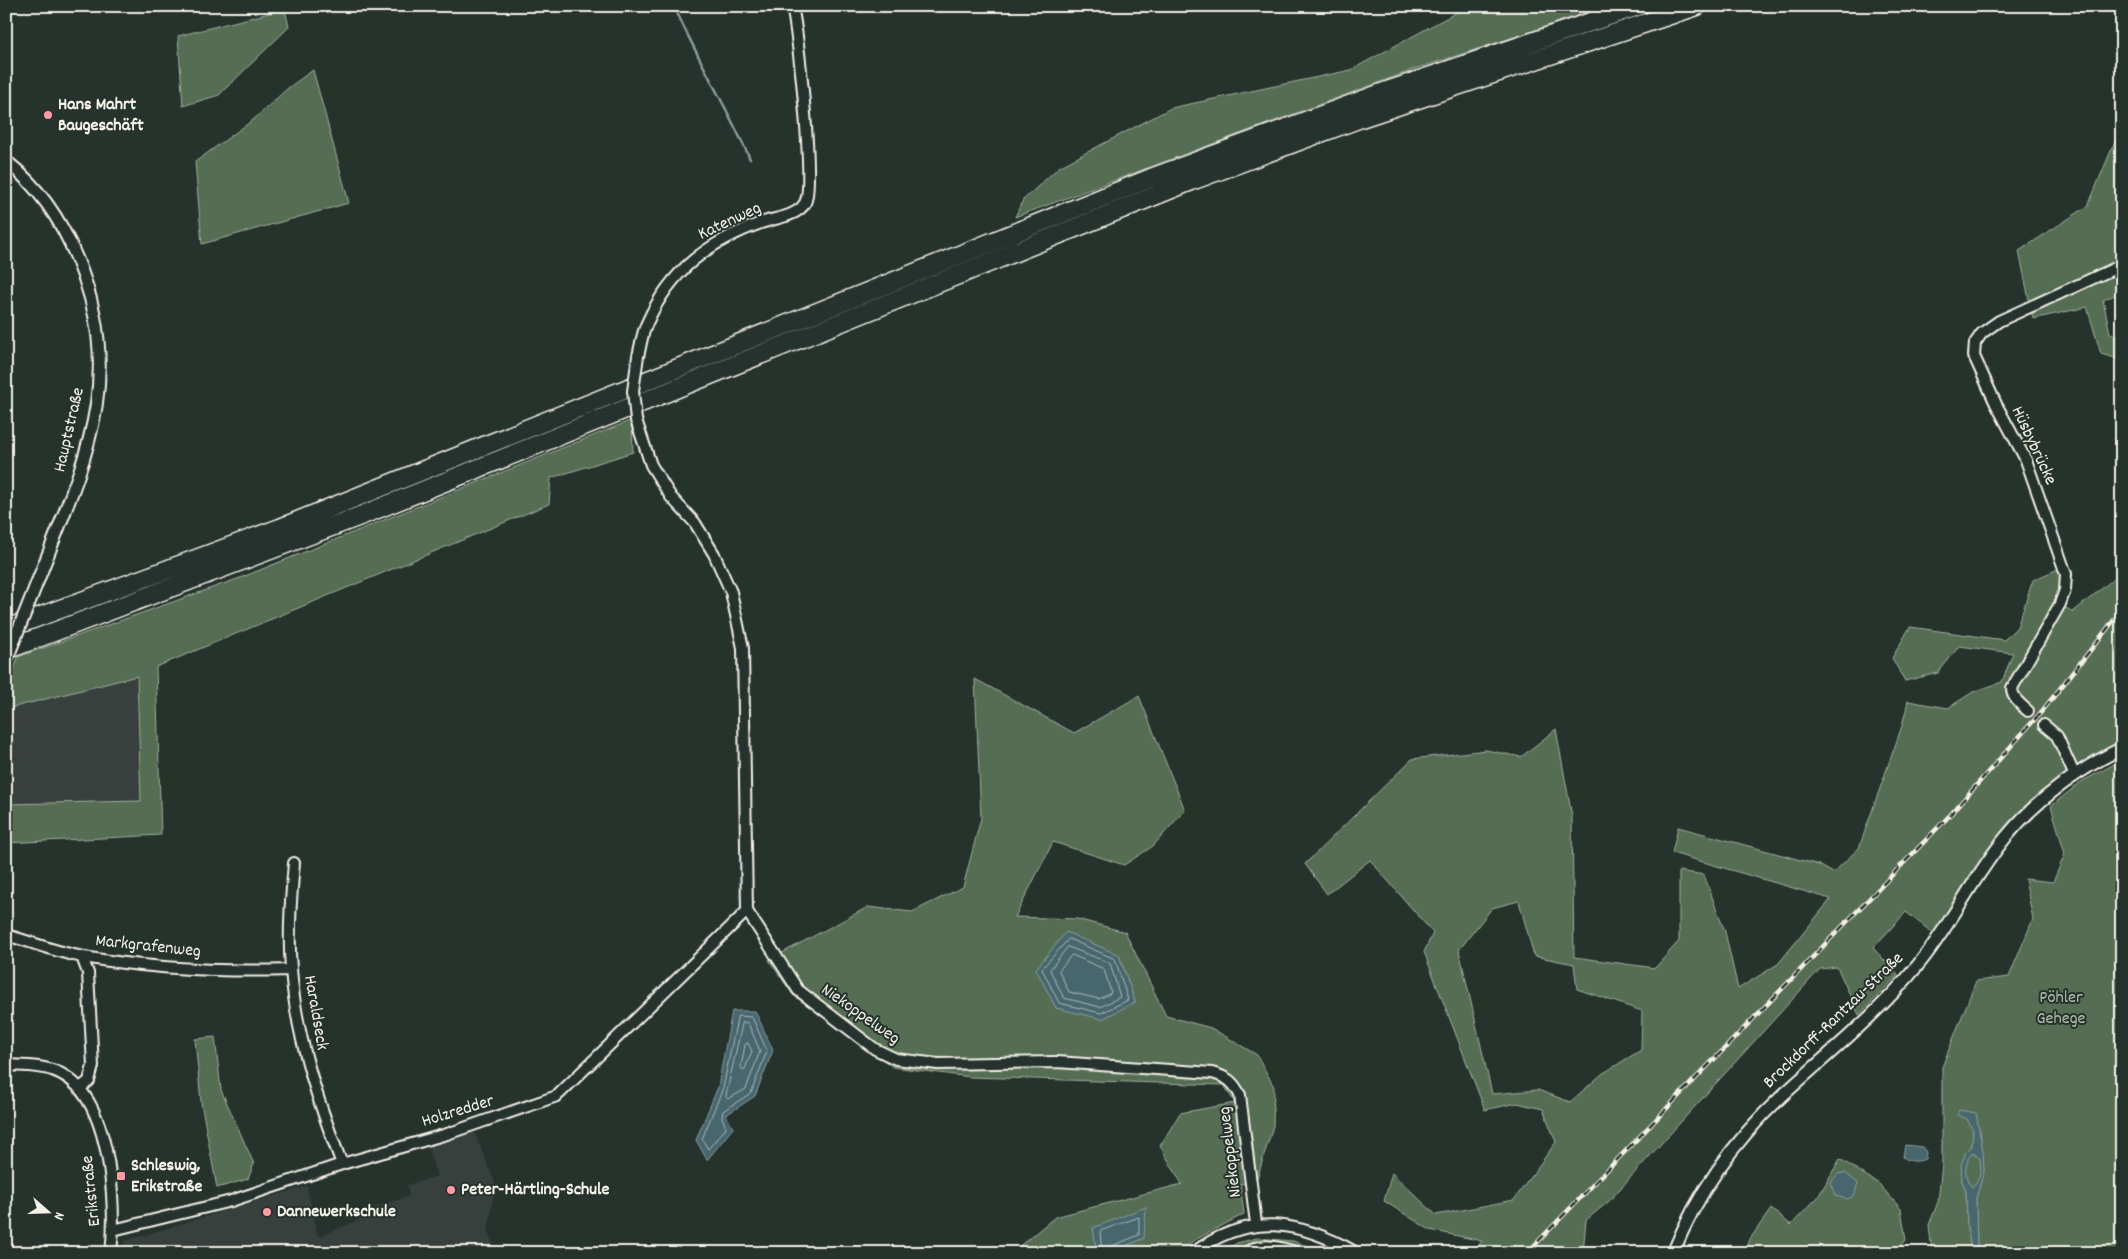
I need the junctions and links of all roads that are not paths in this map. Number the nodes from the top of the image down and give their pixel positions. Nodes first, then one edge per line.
1 (792, 6) edge
2 (1638, 6) edge
3 (1697, 6) edge
4 (6, 161) edge
5 (2122, 265) edge
6 (6, 629) edge
7 (6, 650) edge
8 (6, 661) edge
9 (2028, 711) tunnel mouth
10 (2044, 725) tunnel mouth
11 (2122, 748) edge
12 (2074, 774) junction
13 (294, 863) dead end
14 (747, 912) junction
15 (6, 935) edge
16 (82, 957) junction
17 (290, 970) junction
18 (6, 1065) edge
19 (80, 1088) junction
20 (342, 1164) junction
21 (1256, 1224) junction
22 (113, 1230) junction
23 (111, 1253) edge
24 (1194, 1253) edge
25 (1246, 1253) edge
26 (1299, 1253) edge
27 (1358, 1253) edge
28 (1673, 1253) edge

1 - 14 street, Katenweg, bridge
2 - 6 highway
3 - 7 highway
4 - 8 street, Hauptstraße, bridge
5 - 9 street, Hüsbybrücke
10 - 12 street
11 - 12 street, Brockdorff-Rantzau-Straße
12 - 28 street, Brockdorff-Rantzau-Straße
13 - 17 street, Haraldseck
14 - 20 street, Holzredder
14 - 21 street, Niekoppelweg
15 - 16 street, Markgrafenweg
16 - 17 street, Markgrafenweg
16 - 19 street
17 - 20 street, Haraldseck
18 - 19 street
19 - 22 street, Erikstraße
20 - 22 street, Holzredder
21 - 24 street
21 - 27 street
22 - 23 street, Erikstraße
25 - 26 street

